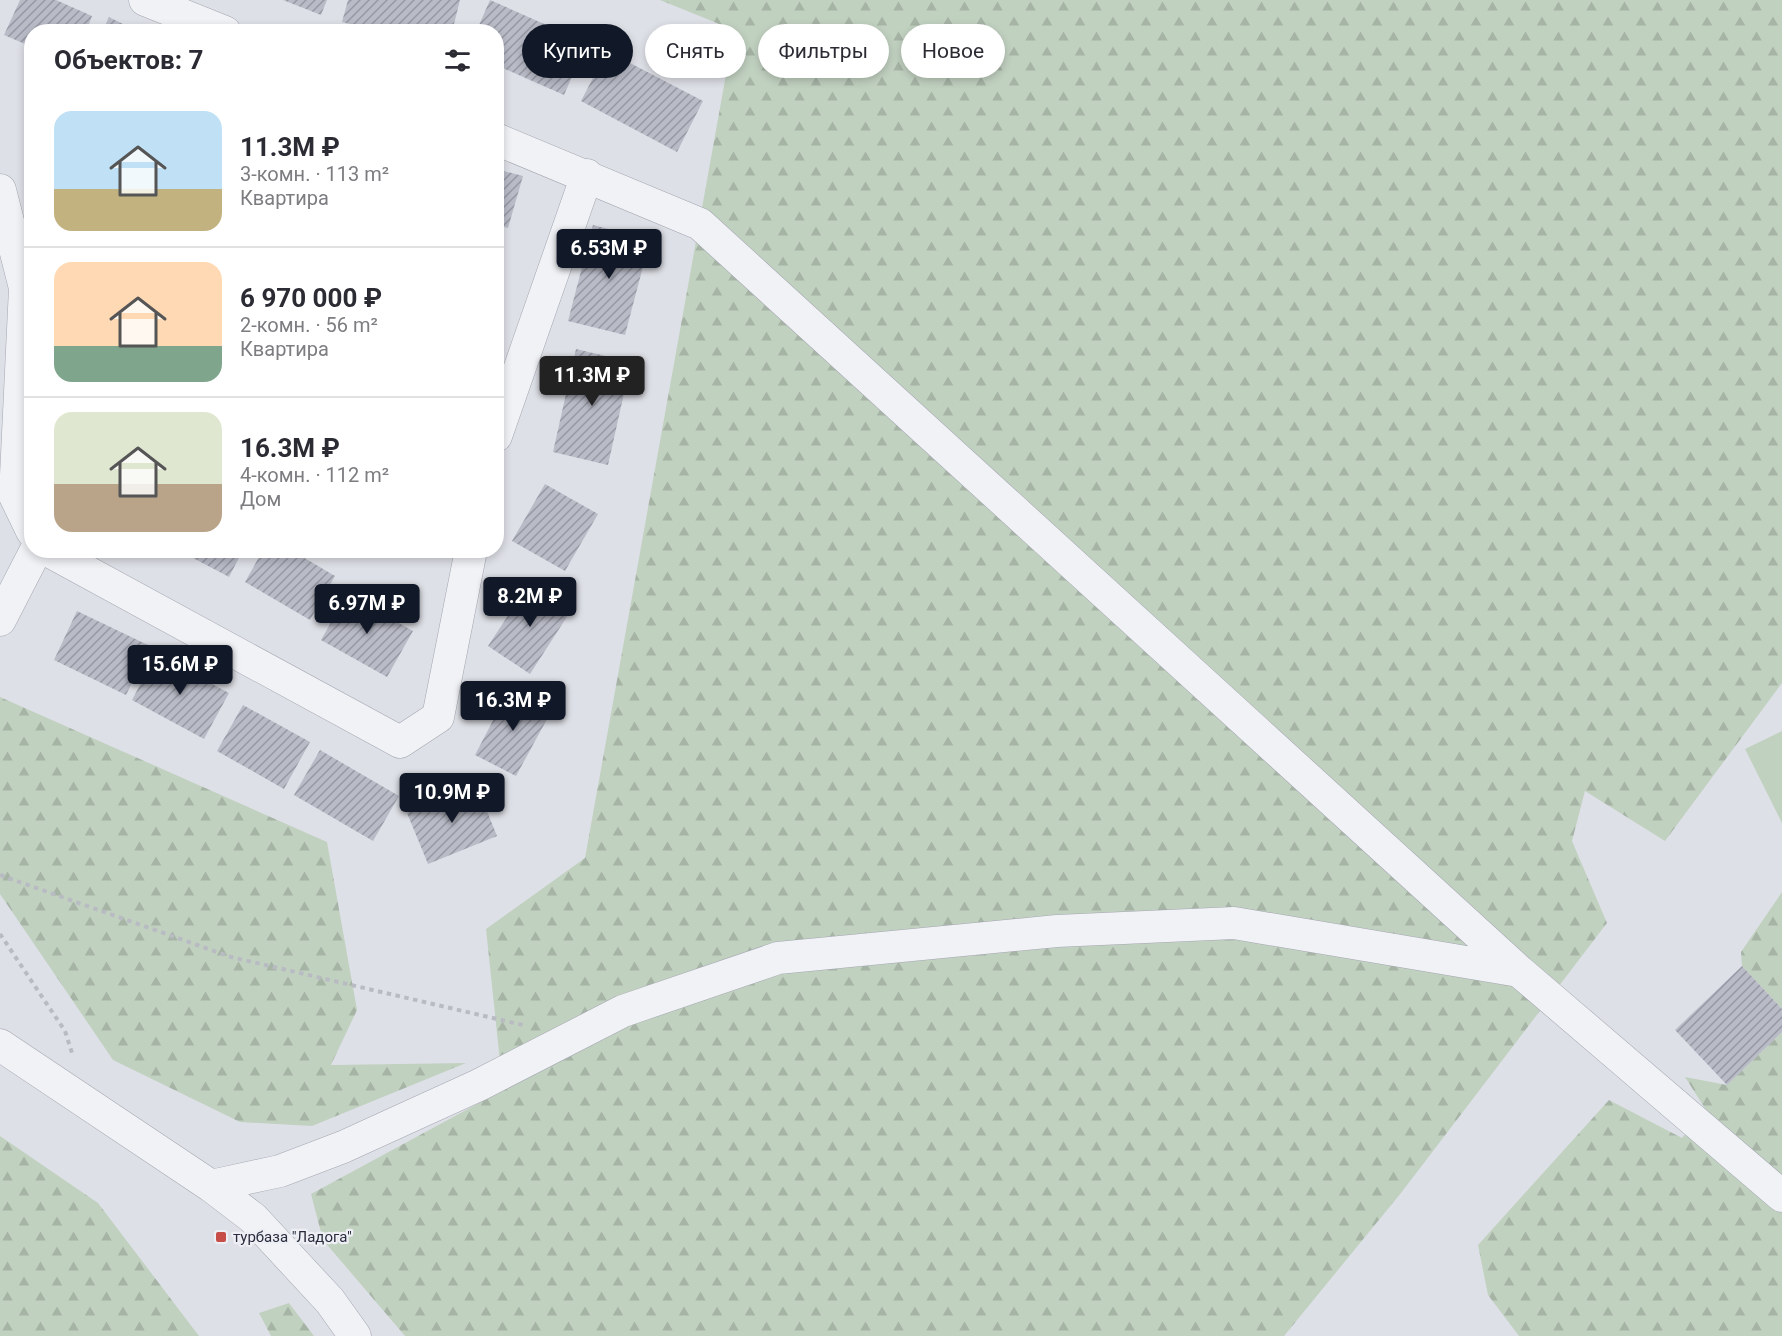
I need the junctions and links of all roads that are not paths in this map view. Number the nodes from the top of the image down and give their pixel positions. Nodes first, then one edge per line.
1 (145, 0) edge
2 (205, 24) edge
3 (504, 142) edge
4 (587, 175) junction
5 (0, 190) edge
6 (22, 246) edge
7 (24, 274) edge
8 (24, 299) edge
9 (504, 413) edge
10 (7, 494) edge
11 (24, 519) edge
12 (32, 558) edge
13 (62, 558) edge
14 (469, 558) edge
15 (0, 620) edge
16 (1518, 971) junction
17 (0, 1045) edge
18 (211, 1186) junction
19 (1782, 1196) edge
20 (355, 1336) edge

1 - 2 street
3 - 4 street
4 - 9 street
4 - 16 street
5 - 6 street
6 - 7 street
8 - 10 street
10 - 11 street
12 - 15 street
13 - 14 street
16 - 18 street
16 - 19 street
17 - 18 street
18 - 20 street

